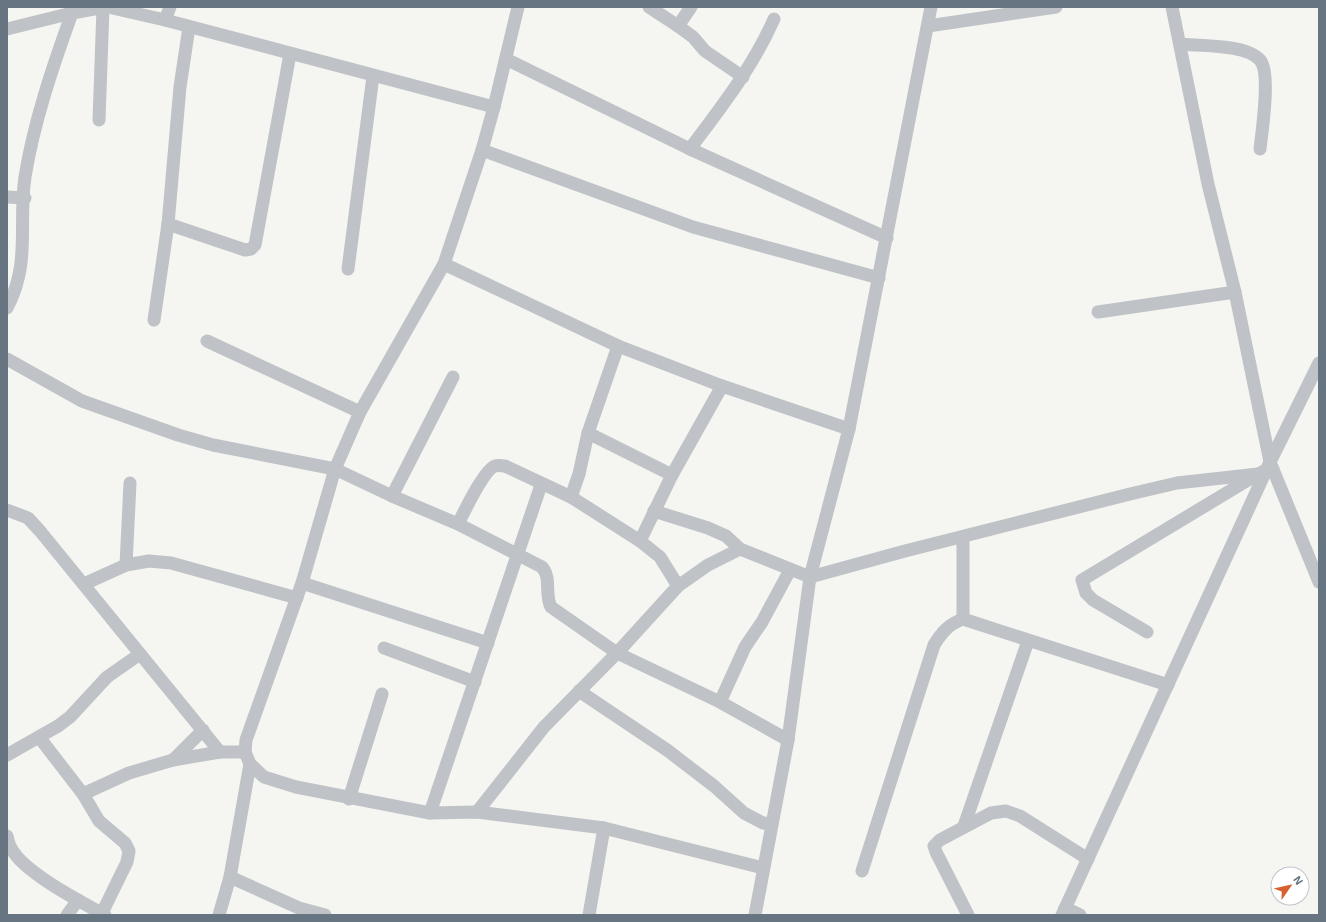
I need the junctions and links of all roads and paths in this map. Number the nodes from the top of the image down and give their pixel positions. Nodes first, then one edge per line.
1 (105, 7) edge
2 (170, 7) edge
3 (518, 7) edge
4 (649, 7) edge
5 (691, 7) edge
6 (931, 7) edge
7 (1056, 7) edge
8 (1172, 7) edge
9 (72, 13) junction
10 (774, 19) dead end
11 (166, 20) junction
12 (678, 26) junction
13 (928, 26) junction
14 (189, 27) junction
15 (7, 30) edge
16 (1180, 44) junction
17 (290, 54) junction
18 (506, 59) junction
19 (372, 76) junction
20 (743, 77) junction
21 (494, 108) junction
22 (99, 120) dead end
23 (690, 149) junction
24 (1260, 149) dead end
25 (482, 150) junction
26 (7, 197) edge
27 (25, 198) junction
28 (168, 224) junction
29 (887, 238) junction
30 (444, 264) junction
31 (348, 269) dead end
32 (879, 278) junction
33 (1235, 292) junction
34 (7, 308) edge
35 (1098, 312) dead end
36 (154, 320) dead end
37 (207, 341) dead end
38 (618, 346) junction
39 (7, 359) edge
40 (1319, 363) edge
41 (453, 377) dead end
42 (722, 386) junction
43 (360, 412) junction
44 (849, 429) junction
45 (588, 433) junction
46 (1266, 468) junction
47 (335, 469) junction
48 (672, 475) junction
49 (130, 483) dead end
50 (542, 485) junction
51 (392, 496) junction
52 (571, 497) junction
53 (7, 510) edge
54 (654, 511) junction
55 (458, 524) junction
56 (963, 537) junction
57 (640, 541) junction
58 (740, 549) junction
59 (517, 555) junction
60 (126, 565) junction
61 (790, 570) junction
62 (810, 577) junction
63 (1319, 582) edge
64 (302, 583) junction
65 (84, 584) junction
66 (678, 586) junction
67 (297, 598) junction
68 (963, 619) junction
69 (1147, 632) dead end
70 (1028, 641) junction
71 (488, 643) junction
72 (384, 648) dead end
73 (617, 653) junction
74 (140, 654) junction
75 (475, 682) junction
76 (1168, 685) junction
77 (579, 691) junction
78 (382, 694) dead end
79 (720, 702) junction
80 (203, 730) junction
81 (39, 737) junction
82 (788, 740) junction
83 (220, 752) junction
84 (7, 755) edge
85 (248, 758) junction
86 (173, 760) junction
87 (83, 794) junction
88 (349, 798) junction
89 (477, 812) junction
90 (430, 813) junction
91 (771, 824) junction
92 (964, 826) junction
93 (604, 828) junction
94 (8, 844) edge
95 (1088, 859) junction
96 (763, 868) junction
97 (862, 871) dead end
98 (230, 877) junction
99 (78, 900) junction
100 (1063, 911) edge
101 (104, 914) edge
102 (66, 915) edge
103 (219, 915) edge
104 (325, 915) edge
105 (589, 915) edge
106 (755, 915) edge
107 (968, 915) edge
108 (1080, 915) edge

1 - 9 street
1 - 11 street
1 - 22 street
2 - 11 street
3 - 18 street
4 - 12 street
5 - 12 street
6 - 13 street
7 - 13 street
8 - 16 street
9 - 15 street
9 - 27 street
10 - 20 street
11 - 14 street
12 - 20 street
13 - 29 street
14 - 17 street
14 - 28 street
16 - 24 street
16 - 33 street
17 - 19 street
17 - 28 street
18 - 21 street
18 - 23 street
19 - 21 street
19 - 31 street
20 - 23 street
21 - 25 street
23 - 29 street
25 - 30 street
25 - 32 street
26 - 27 street
27 - 34 street
28 - 36 street
29 - 32 street
30 - 38 street
30 - 43 street
32 - 44 street
33 - 35 street
33 - 46 street
37 - 43 street
38 - 42 street
38 - 45 street
39 - 47 street
40 - 46 street
41 - 51 street
42 - 44 street
42 - 48 street
43 - 47 street
44 - 62 street
45 - 48 street
45 - 52 street
46 - 56 street
46 - 63 street
46 - 69 street
46 - 76 street
47 - 51 street
47 - 64 street
48 - 54 street
49 - 60 street
50 - 52 street
50 - 55 street
50 - 59 street
51 - 55 street
52 - 57 street
53 - 65 street
54 - 57 street
54 - 58 street
55 - 59 street
56 - 62 street
56 - 68 street
57 - 66 street
58 - 61 street
58 - 66 street
59 - 71 street
59 - 73 street
60 - 65 street
60 - 67 street
61 - 62 street
61 - 79 street
62 - 82 street
64 - 67 street
64 - 71 street
65 - 74 street
66 - 73 street
67 - 85 street
68 - 70 street
68 - 97 street
70 - 76 street
70 - 92 street
71 - 75 street
72 - 75 street
73 - 77 street
73 - 79 street
74 - 80 street
74 - 81 street
75 - 90 street
76 - 95 street
77 - 89 street
77 - 91 street
78 - 88 street
79 - 82 street
80 - 83 street
80 - 86 street
81 - 84 street
81 - 87 street
82 - 91 street
83 - 85 street
83 - 86 street
85 - 88 street
85 - 98 street
86 - 87 street
87 - 101 street
88 - 90 street
89 - 90 street
89 - 93 street
91 - 96 street
92 - 95 street
92 - 107 street
93 - 96 street
93 - 105 street
94 - 99 street
95 - 100 street
96 - 106 street
98 - 103 street
98 - 104 street
99 - 101 street
99 - 102 street
100 - 108 street

